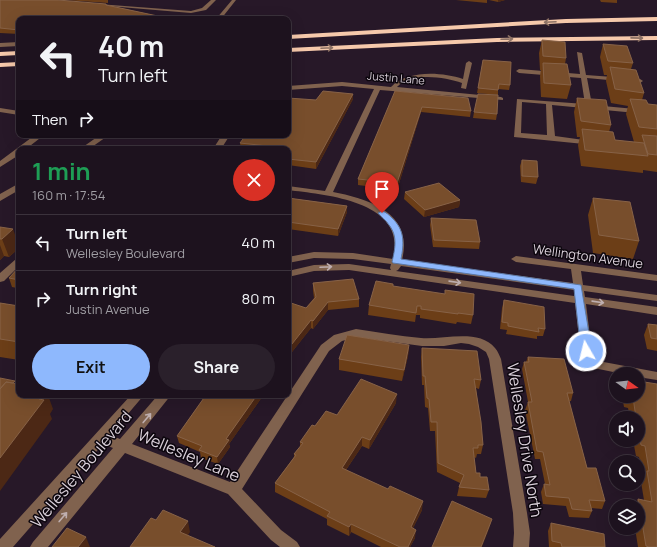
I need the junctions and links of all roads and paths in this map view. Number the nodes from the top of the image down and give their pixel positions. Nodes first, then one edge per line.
1 (214, 0) edge
2 (234, 0) edge
3 (94, 5) edge
4 (221, 16) edge
5 (657, 19) edge
6 (520, 31) dead end
7 (291, 37) edge
8 (657, 38) edge
9 (291, 42) edge
10 (16, 44) edge
11 (0, 45) edge
12 (291, 50) edge
13 (16, 53) edge
14 (579, 53) dead end
15 (0, 54) edge
16 (469, 63) dead end
17 (16, 64) edge
18 (0, 65) edge
19 (519, 71) dead end
20 (583, 76) junction
21 (640, 81) edge
22 (465, 82) junction
23 (291, 88) edge
24 (378, 88) junction
25 (392, 89) junction
26 (462, 95) junction
27 (501, 99) dead end
28 (549, 102) junction
29 (589, 106) junction
30 (0, 110) edge
31 (16, 113) edge
32 (657, 113) edge
33 (36, 138) edge
34 (100, 138) edge
35 (551, 138) junction
36 (598, 143) edge
37 (25, 146) edge
38 (88, 146) edge
39 (16, 153) edge
40 (0, 165) edge
41 (291, 188) edge
42 (16, 189) edge
43 (328, 193) junction
44 (0, 198) edge
45 (516, 258) dead end
46 (291, 259) edge
47 (397, 262) junction
48 (16, 264) edge
49 (576, 267) junction
50 (291, 273) edge
51 (394, 273) junction
52 (657, 278) edge
53 (0, 279) edge
54 (578, 287) junction
55 (657, 298) edge
56 (580, 300) junction
57 (657, 311) edge
58 (657, 376) edge
59 (135, 398) edge
60 (163, 398) edge
61 (101, 437) junction
62 (122, 446) junction
63 (233, 490) junction
64 (3, 547) edge
65 (38, 547) edge
66 (292, 547) edge
67 (521, 547) edge

1 - 3 street
2 - 4 street
5 -> 7 highway
6 - 9 highway
12 -> 8 highway
10 - 11 street
13 - 15 highway
14 - 20 street
16 - 22 street
17 - 18 highway
19 - 20 street
20 - 21 street
20 - 29 street
22 - 25 street
22 - 26 street
23 - 24 street, Justin Lane
24 - 25 street, Justin Lane
24 - 43 street
25 - 26 street, Justin Lane
26 - 27 street, Justin Lane
28 - 29 street
28 - 35 street
28 - 35 street
29 - 32 street
30 - 31 street
33 - 37 street
34 - 38 street
35 - 36 street
39 - 40 street
41 - 43 street
42 - 44 street
43 - 47 street
45 - 49 street, Wellington Avenue
46 - 47 street
47 - 51 street
47 - 54 street
48 - 53 street
49 - 52 street, Wellington Avenue
49 - 54 street
50 -> 51 street
51 -> 56 street
54 - 55 street
54 - 56 street
56 -> 57 street
56 - 58 street
59 - 61 street, Wellesley Boulevard
62 -> 60 street, Wellesley Boulevard
61 - 62 street, Wellesley Lane
61 - 64 street, Wellesley Boulevard
62 - 63 street, Wellesley Lane
65 -> 62 street, Wellesley Boulevard
63 - 66 street, Wellesley Lane
63 - 67 street, Wellesley Drive North

